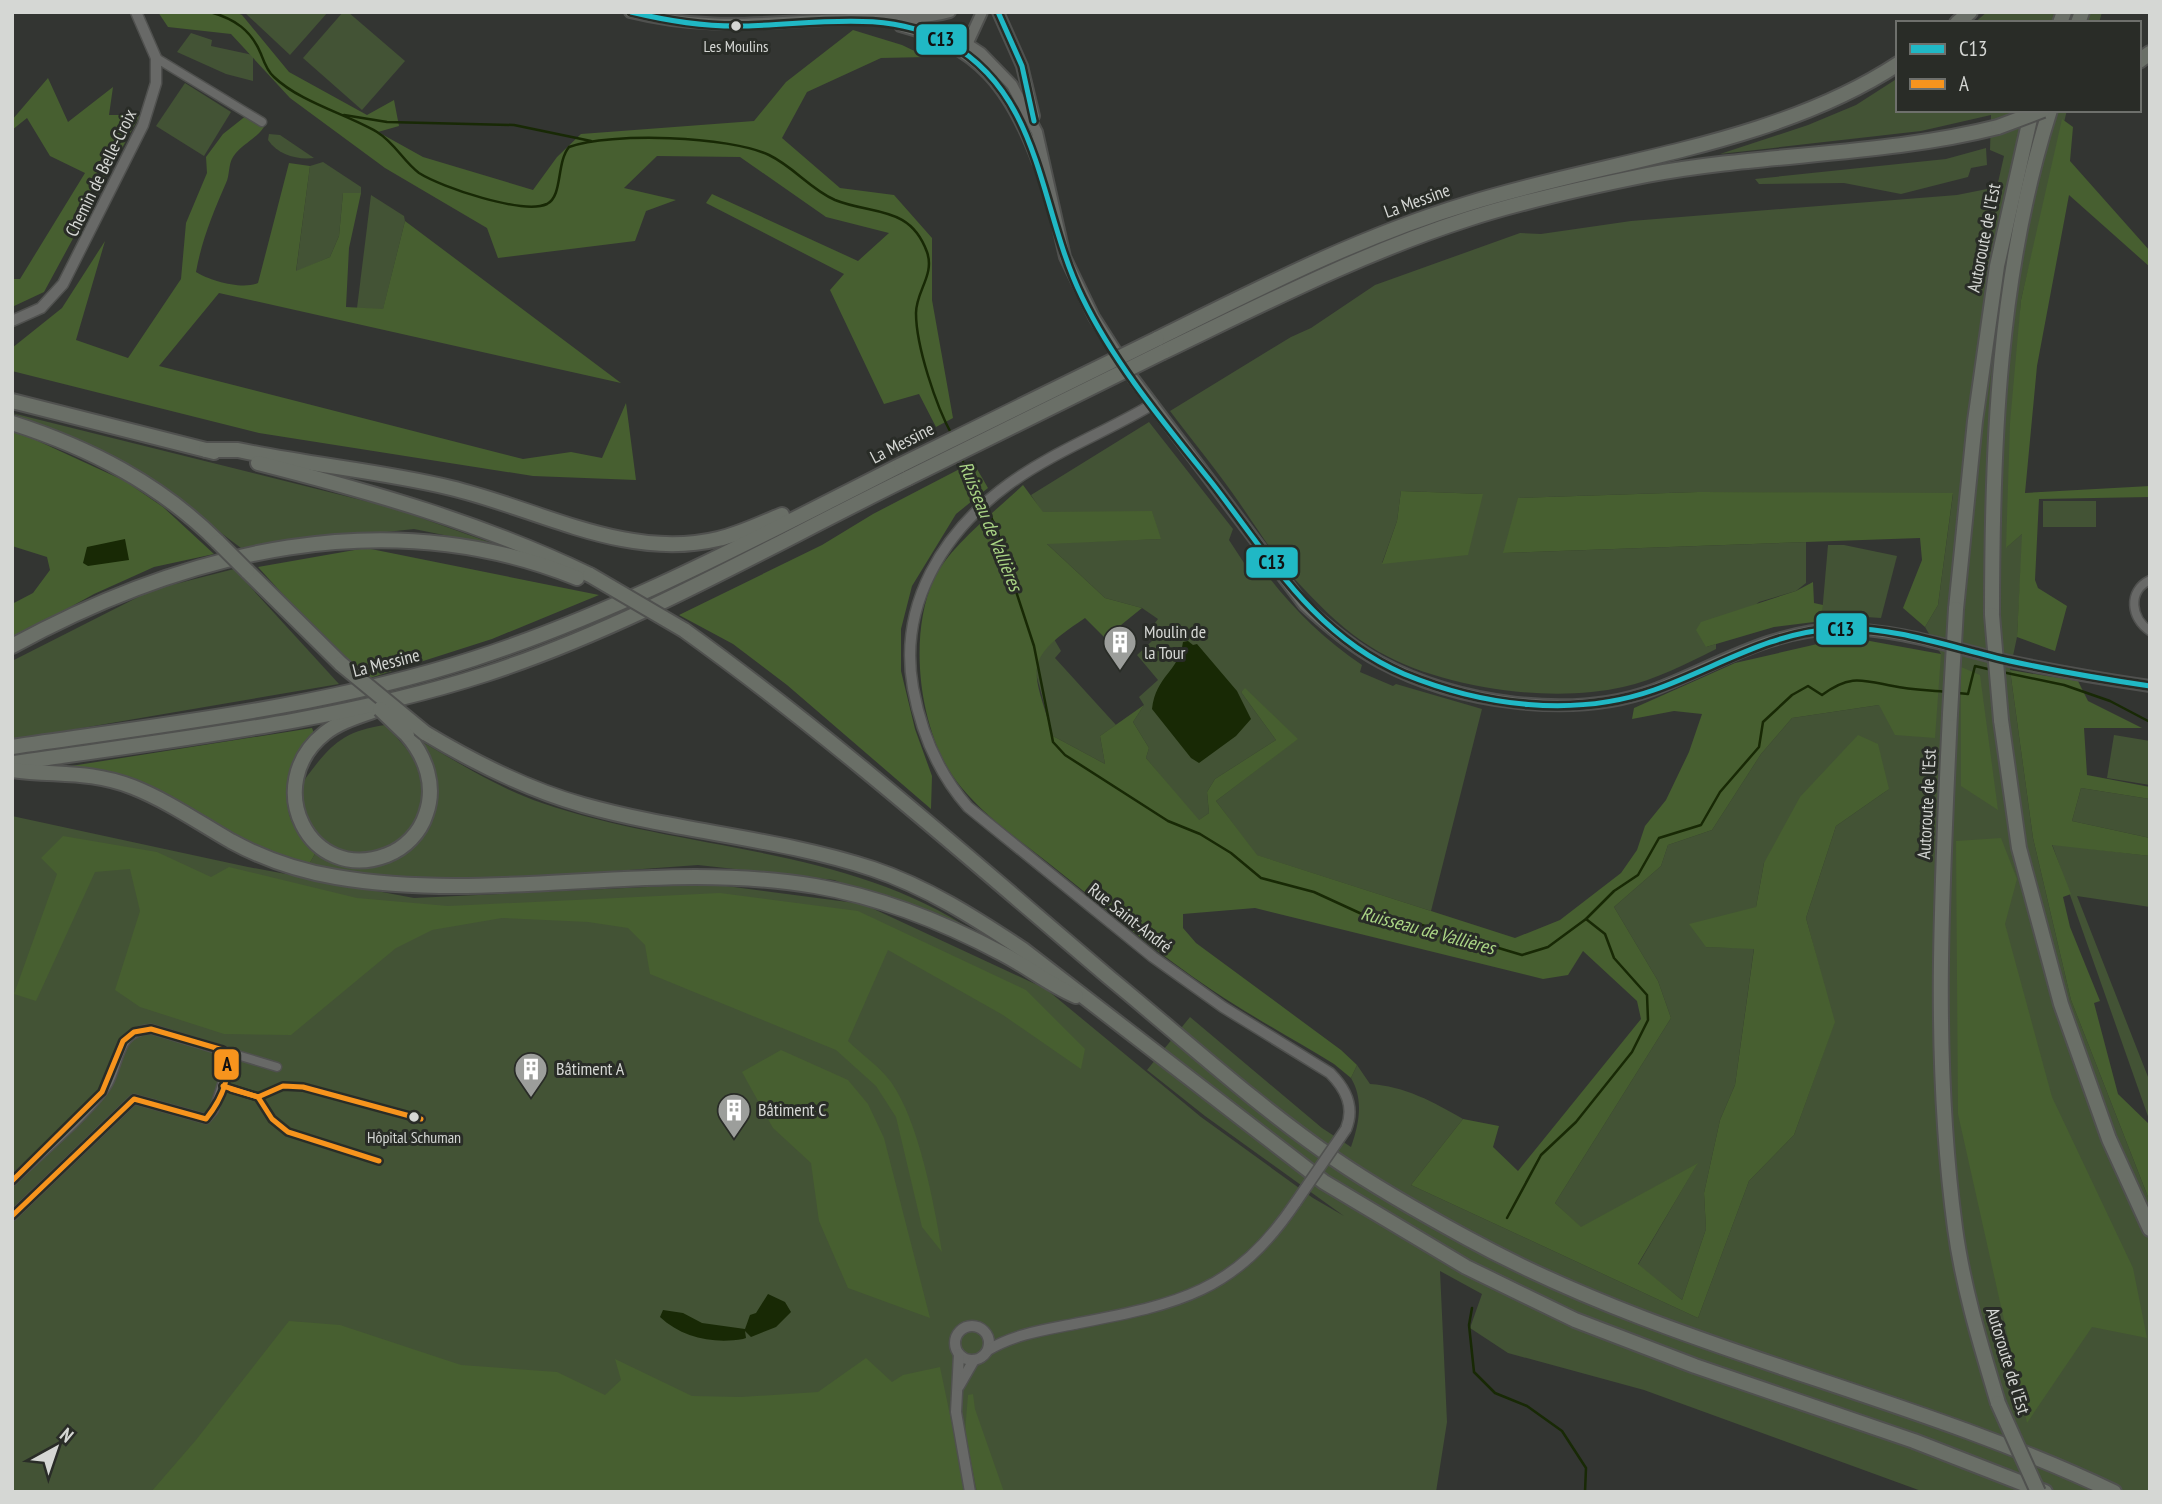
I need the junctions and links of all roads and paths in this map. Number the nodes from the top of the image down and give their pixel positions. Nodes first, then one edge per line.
1 (136, 12) edge
2 (629, 12) edge
3 (950, 12) edge
4 (982, 12) edge
5 (998, 12) edge
6 (883, 19) junction
7 (966, 48) junction
8 (156, 58) junction
9 (1896, 65) edge
10 (2032, 112) edge
11 (2038, 112) edge
12 (2050, 112) edge
13 (262, 122) dead end
14 (1037, 132) junction
15 (1048, 191) junction
16 (12, 321) edge
17 (1160, 345) junction
18 (12, 401) edge
19 (1153, 404) junction
20 (12, 423) edge
21 (206, 450) junction
22 (904, 472) junction
23 (843, 494) junction
24 (586, 577) junction
25 (2150, 580) edge
26 (2150, 631) edge
27 (12, 646) edge
28 (337, 664) junction
29 (484, 675) junction
30 (2150, 686) edge
31 (12, 747) edge
32 (12, 764) edge
33 (12, 770) edge
34 (1091, 1001) junction
35 (223, 1050) junction
36 (277, 1067) dead end
37 (12, 1181) edge
38 (12, 1216) edge
39 (2150, 1229) edge
40 (984, 1331) junction
41 (1012, 1336) junction
42 (988, 1350) junction
43 (959, 1354) junction
44 (974, 1360) junction
45 (957, 1389) junction
46 (970, 1492) edge
47 (2038, 1492) edge
48 (2045, 1492) edge
49 (2114, 1492) edge

1 - 8 street, Chemin de Belle-Croix
2 - 6 main road
3 - 6 main road
4 - 7 main road
5 - 14 main road
6 - 7 main road
7 - 14 main road
7 - 15 main road
8 - 13 street
8 - 16 street, Chemin de Belle-Croix
9 - 17 highway, La Messine
10 - 47 highway, Autoroute de l’Est, bridge
11 - 17 highway, La Messine, bridge
12 - 39 highway, Autoroute de l’Est, bridge
14 - 15 main road
15 - 19 main road
17 - 22 highway, La Messine, bridge
18 - 21 highway
19 - 30 main road
19 - 41 street, Rue Saint-André, bridge
20 - 28 highway, bridge
21 - 23 highway
21 - 24 highway
22 - 23 highway, La Messine
22 - 29 highway, La Messine
23 - 31 highway, La Messine
24 - 27 highway
24 - 49 highway, bridge
25 - 26 street
28 - 29 highway, bridge
28 - 34 highway, bridge
29 - 32 highway, La Messine
33 - 34 highway
34 - 48 highway
35 - 36 street
35 - 37 street
35 - 38 street
40 - 41 street, Rue Saint-André
40 - 42 street
40 - 43 street
41 - 42 street, Rue Saint-André
42 - 44 street
43 - 44 street
43 - 45 street
44 - 45 street
45 - 46 street

